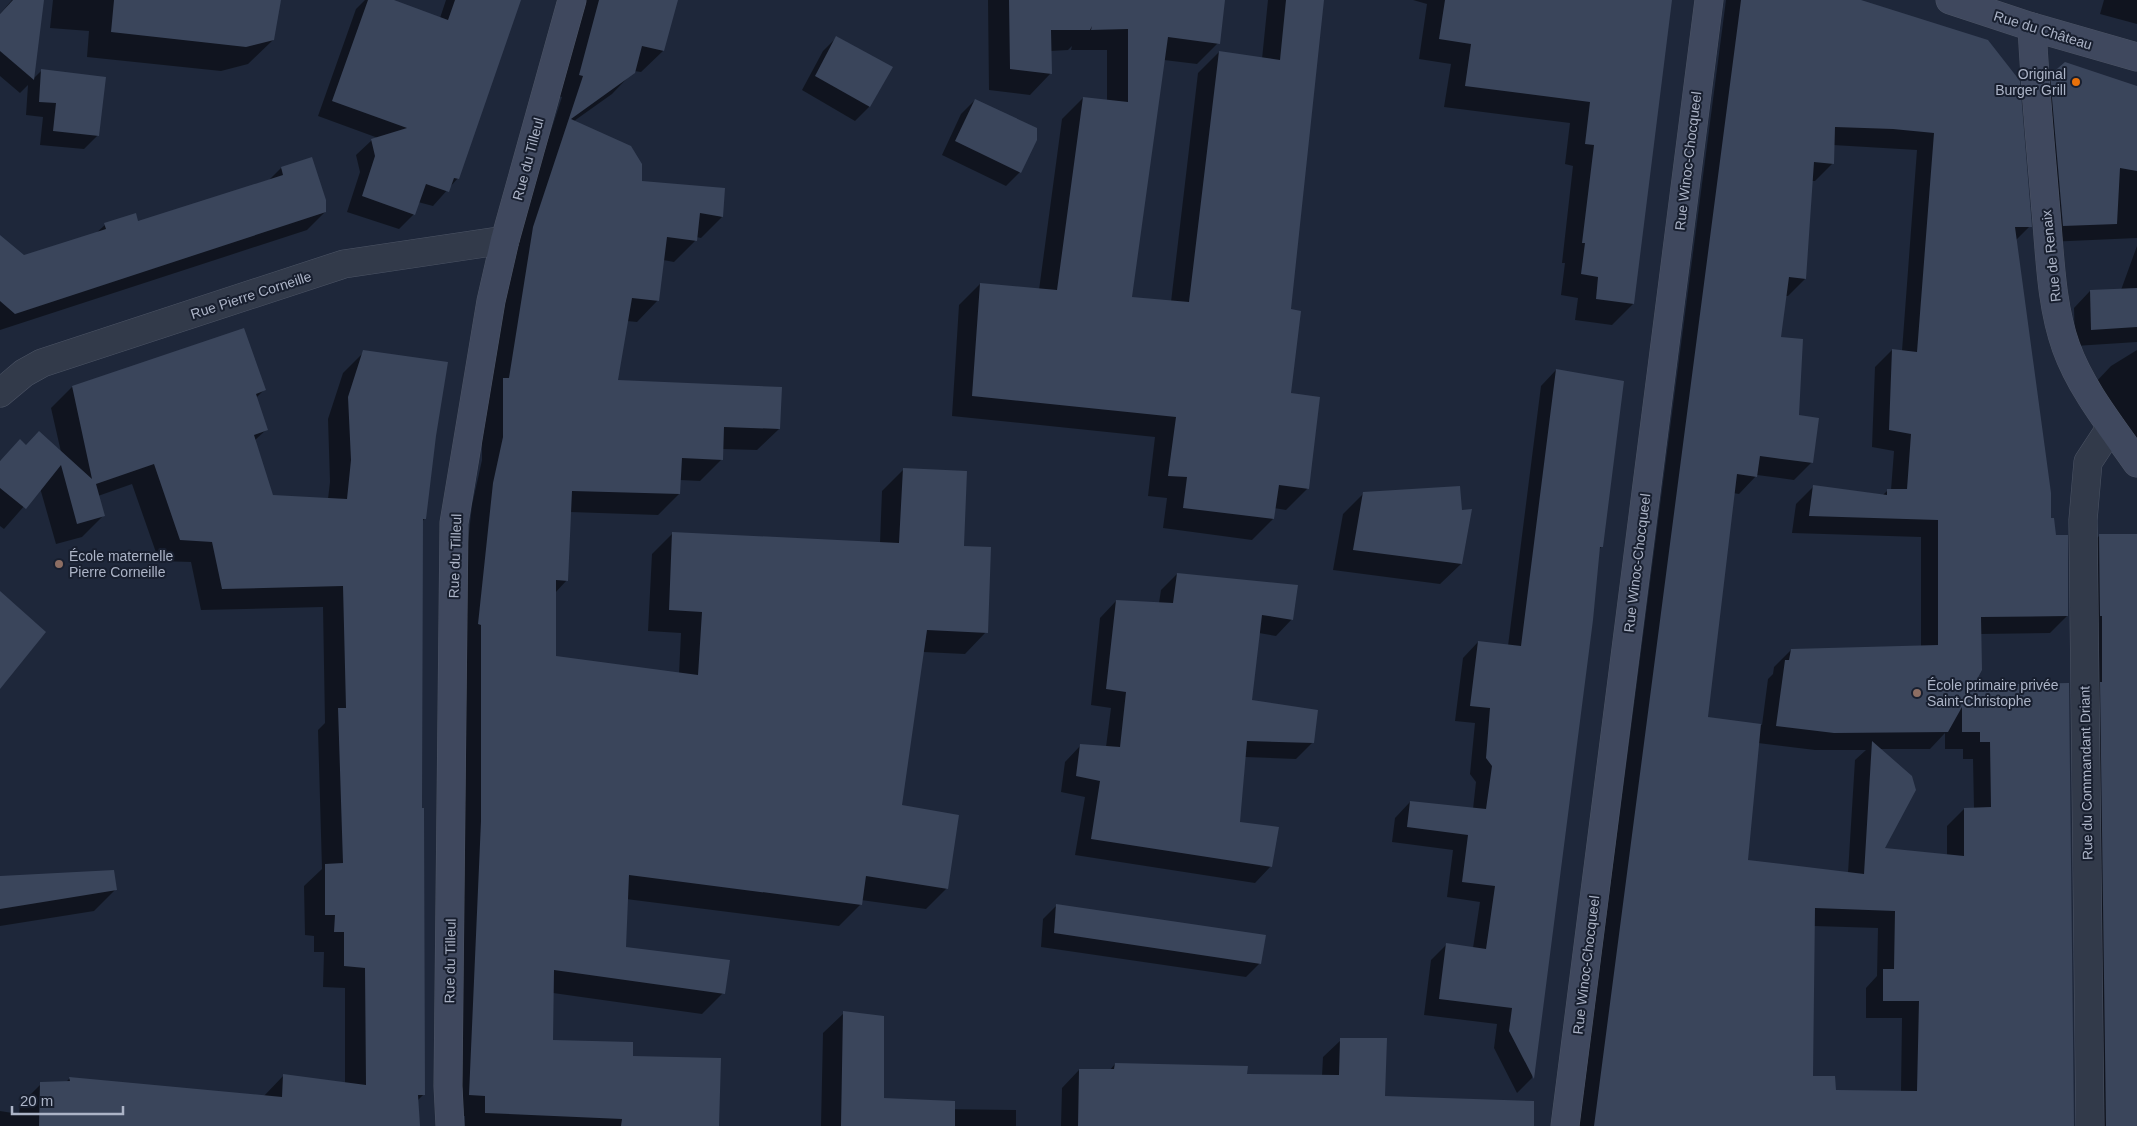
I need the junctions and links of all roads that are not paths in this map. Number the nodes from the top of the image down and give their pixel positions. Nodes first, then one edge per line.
1 (572, 0) edge
2 (1708, 0) edge
3 (1950, 0) edge
4 (2032, 27) junction
5 (2137, 57) edge
6 (505, 240) junction
7 (2, 386) edge
8 (2111, 427) junction
9 (2137, 463) edge
10 (450, 1126) edge
11 (1565, 1126) edge
12 (2090, 1126) edge

1 - 6 street, Rue du Tilleul
2 - 11 street, Rue Winoc-Chocqueel
3 - 4 street, Rue du Château
4 - 5 street, Rue du Château
4 - 8 street, Rue de Renaix
6 - 7 street, Rue Pierre Corneille
6 - 10 street, Rue du Tilleul
8 - 9 street, Rue de Renaix
8 - 12 street, Rue du Commandant Driant

